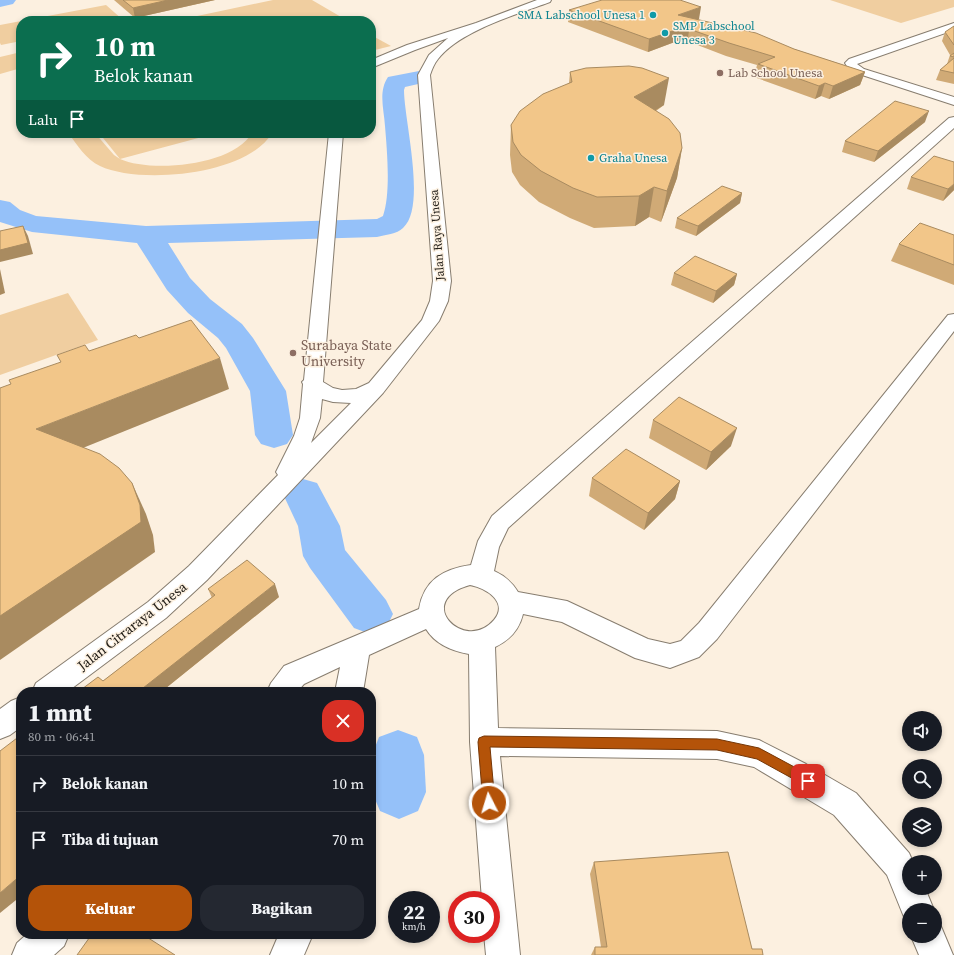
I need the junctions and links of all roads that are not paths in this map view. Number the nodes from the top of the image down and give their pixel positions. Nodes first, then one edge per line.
1 (546, 0) edge
2 (480, 25) junction
3 (954, 26) edge
4 (392, 55) junction
5 (424, 57) junction
6 (376, 63) edge
7 (954, 101) edge
8 (954, 121) edge
9 (335, 138) edge
10 (954, 319) edge
11 (312, 382) junction
12 (376, 388) junction
13 (281, 486) junction
14 (481, 575) junction
15 (510, 601) junction
16 (432, 615) junction
17 (482, 640) junction
18 (357, 648) junction
19 (53, 687) edge
20 (285, 687) edge
21 (350, 687) edge
22 (16, 714) edge
23 (0, 726) edge
24 (484, 742) junction
25 (915, 903) edge
26 (47, 939) edge
27 (285, 939) edge
28 (294, 939) edge
29 (931, 943) edge
30 (29, 955) edge
31 (287, 955) edge
32 (503, 955) edge
33 (936, 955) edge

1 - 2 street, Jalan Raya Unesa
2 - 4 street, Jalan Raya Unesa
2 - 5 street, Jalan Raya Unesa
3 - 7 street
4 - 5 street
4 - 6 street, Jalan Raya Unesa
5 - 12 street, Jalan Raya Unesa
8 - 14 street
9 - 11 street
10 - 15 street
11 - 12 street
11 - 13 street
12 - 13 street, Jalan Raya Unesa
13 - 19 street, Jalan Citraraya Unesa
14 - 15 street
14 - 16 street
15 - 17 street
16 - 17 street
16 - 18 street
17 - 24 street
18 - 20 street
18 - 21 street
22 - 23 street
24 - 25 street
24 - 32 street
26 - 30 street
27 - 31 street
28 - 31 street
29 - 33 street

